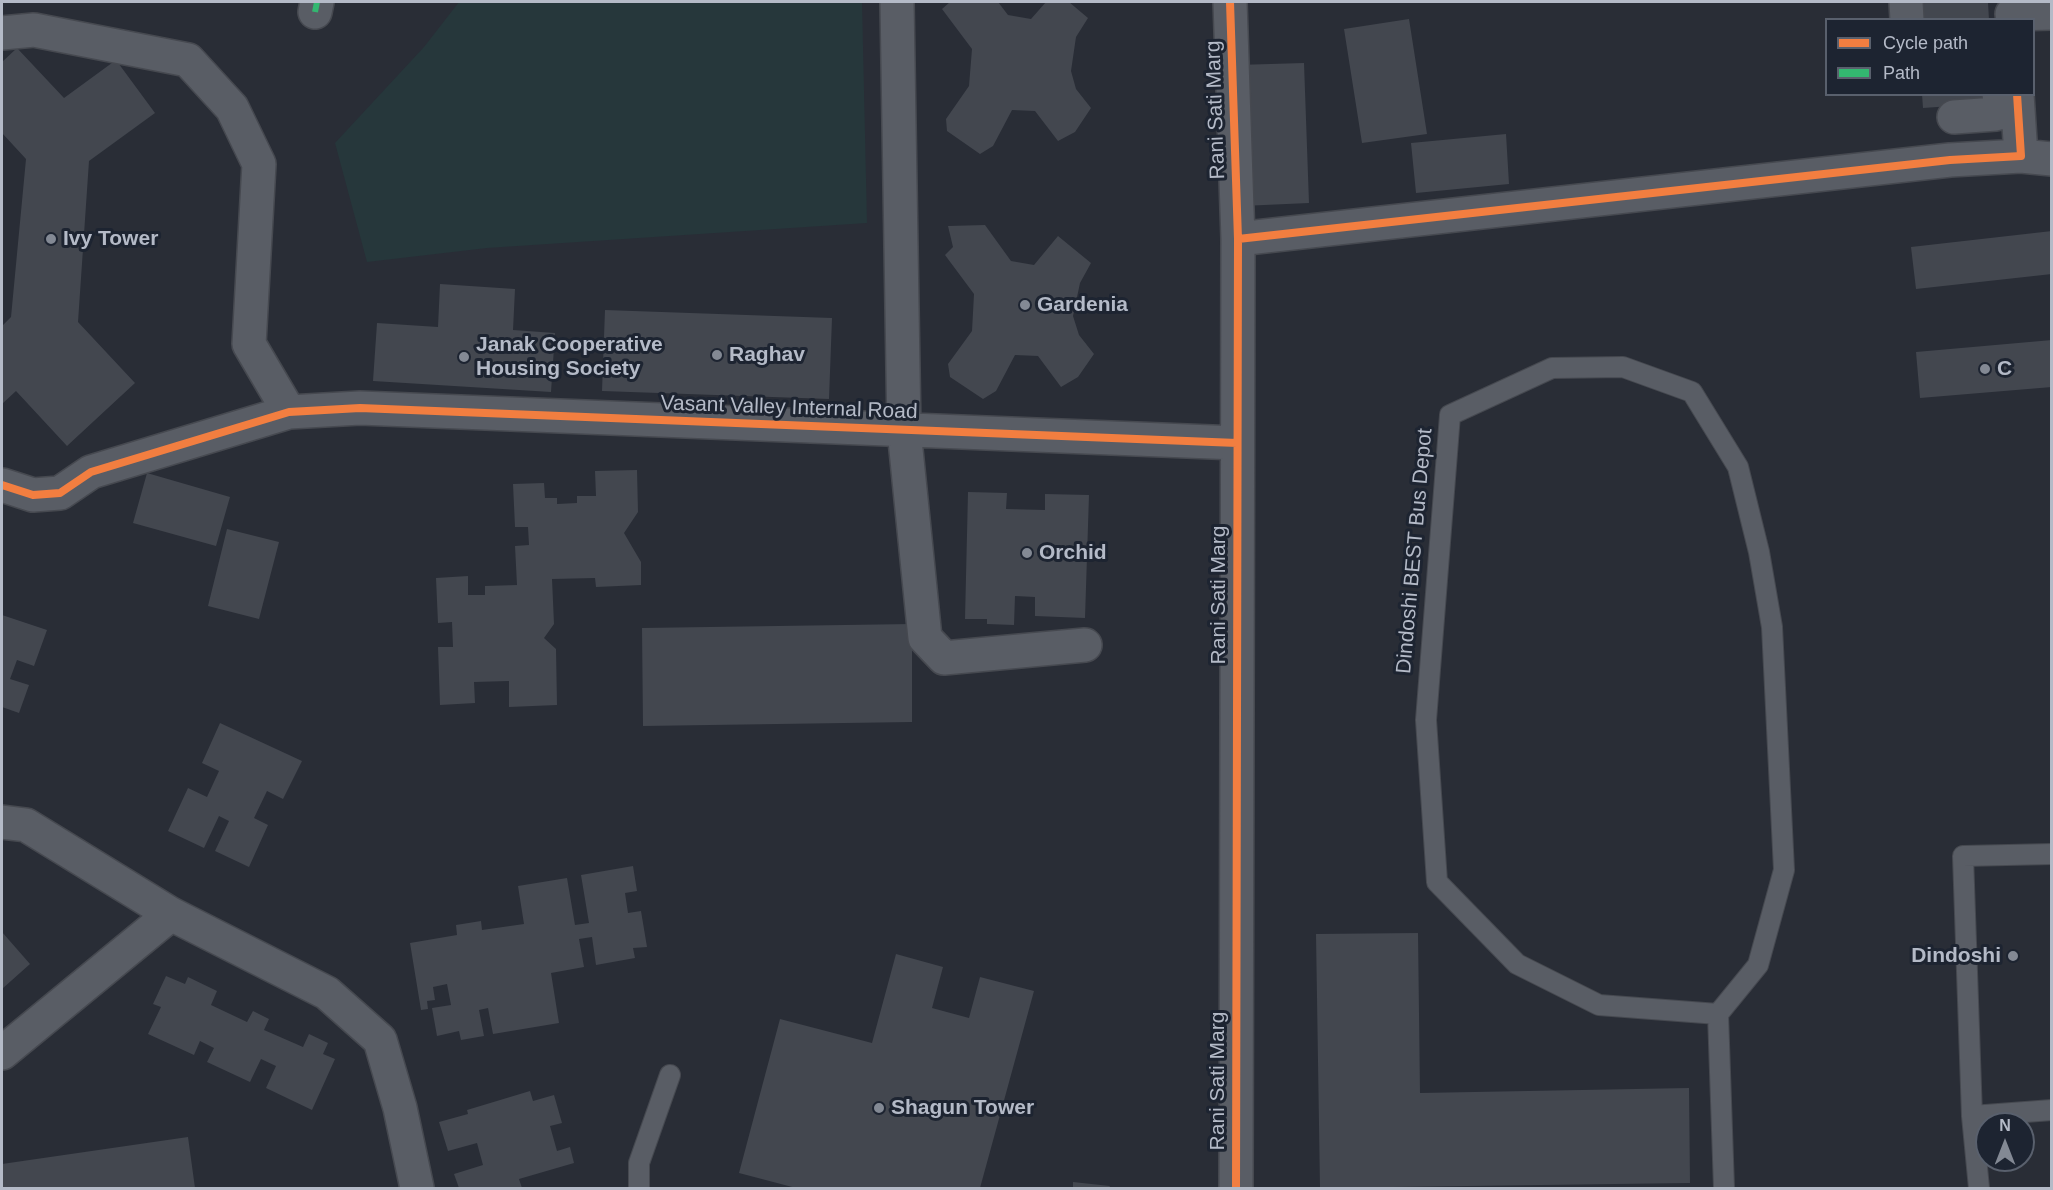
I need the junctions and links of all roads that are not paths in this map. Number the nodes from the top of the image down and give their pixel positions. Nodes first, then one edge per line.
1 (897, 2) edge
2 (1230, 2) edge
3 (1906, 2) edge
4 (2005, 11) edge
5 (2052, 13) edge
6 (1907, 18) edge
7 (2, 33) edge
8 (1999, 96) edge
9 (2018, 96) edge
10 (1954, 117) dead end
11 (2036, 157) edge
12 (1238, 239) junction
13 (289, 412) junction
14 (904, 430) junction
15 (1227, 442) junction
16 (2, 485) edge
17 (1085, 645) dead end
18 (2, 822) edge
19 (2052, 854) edge
20 (171, 914) junction
21 (1718, 1014) junction
22 (2, 1053) edge
23 (670, 1075) dead end
24 (2052, 1110) edge
25 (1972, 1116) junction
26 (417, 1188) edge
27 (639, 1188) edge
28 (1236, 1188) edge
29 (1725, 1188) edge
30 (1978, 1188) edge

1 - 14 street
2 - 12 street, Rani Sati Marg
3 - 6 street
4 - 5 street
7 - 13 street
8 - 10 street
9 - 11 street
11 - 12 street
12 - 15 street, Rani Sati Marg
13 - 14 street, Vasant Valley Internal Road
13 - 16 street, Vasant Valley Internal Road
14 - 15 street, Vasant Valley Internal Road
14 - 17 street
15 - 28 street, Rani Sati Marg
18 - 20 street
19 - 25 lane
20 - 22 street
20 - 26 street
21 - 21 lane, Dindoshi BEST Bus Depot
21 - 29 lane
23 - 27 lane
24 - 25 lane
25 - 30 lane

